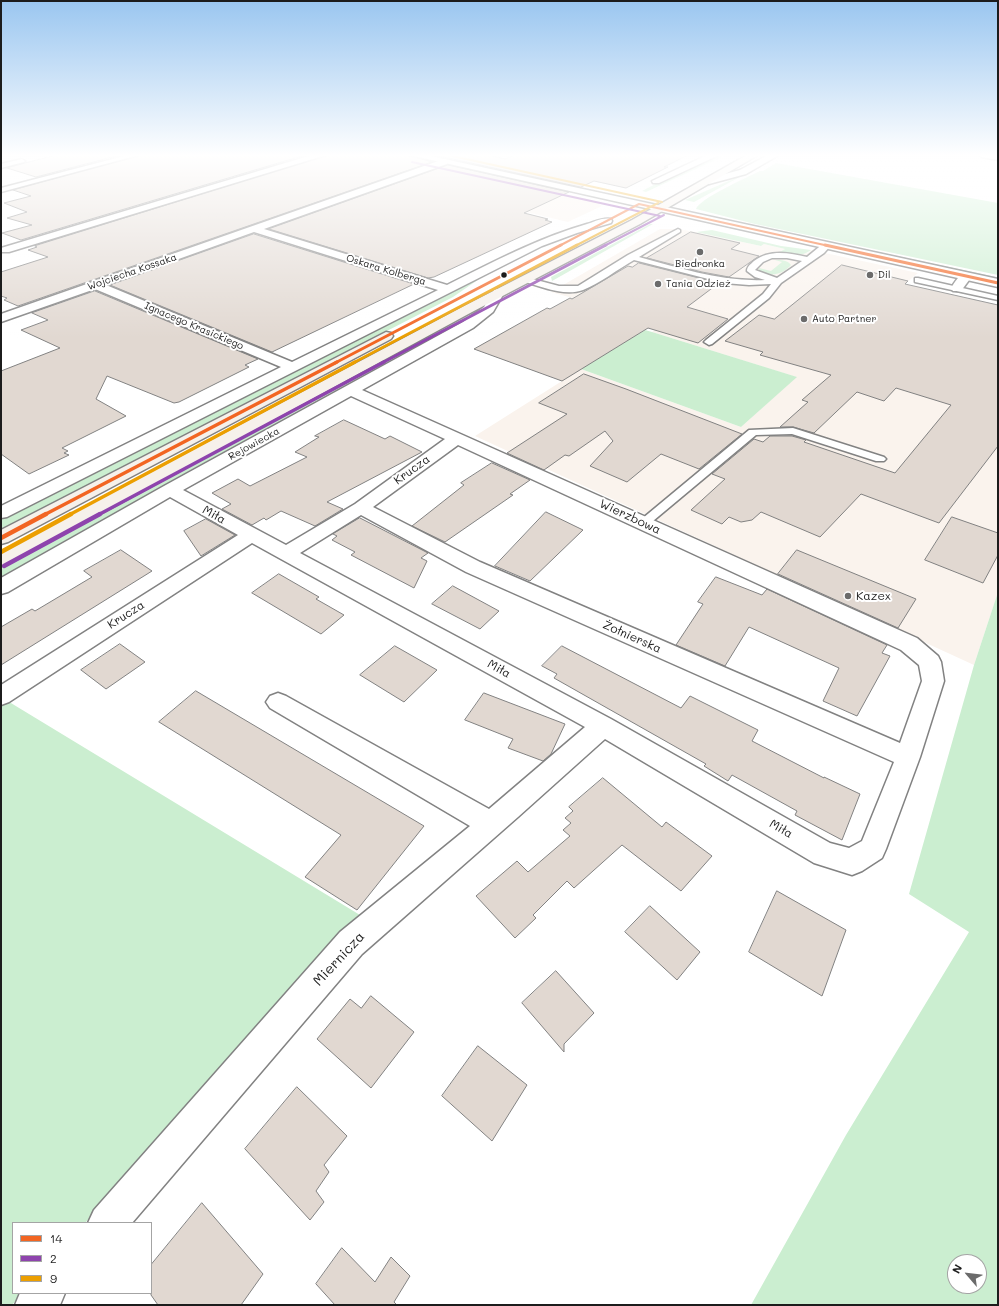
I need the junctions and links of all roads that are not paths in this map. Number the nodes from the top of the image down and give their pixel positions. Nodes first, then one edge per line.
1 (119, 216) edge
2 (291, 216) edge
3 (617, 216) edge
4 (648, 216) edge
5 (693, 216) edge
6 (607, 221) junction
7 (254, 229) junction
8 (678, 230) dead end
9 (827, 245) junction
10 (5, 250) dead end
11 (631, 258) junction
12 (808, 260) junction
13 (966, 276) junction
14 (525, 280) junction
15 (918, 280) dead end
16 (778, 281) junction
17 (998, 282) edge
18 (96, 285) junction
19 (957, 288) junction
20 (448, 289) junction
21 (498, 293) junction
22 (998, 298) edge
23 (1, 318) edge
24 (709, 342) dead end
25 (293, 366) junction
26 (351, 390) junction
27 (456, 438) junction
28 (880, 459) dead end
29 (170, 490) junction
30 (5, 507) edge
31 (361, 508) junction
32 (643, 523) junction
33 (251, 535) junction
34 (1, 538) edge
35 (286, 553) junction
36 (1, 560) edge
37 (1, 587) edge
38 (1, 696) edge
39 (278, 702) dead end
40 (603, 726) junction
41 (908, 757) junction
42 (491, 824) junction
43 (108, 1222) edge
44 (44, 1294) edge
45 (35, 1305) edge

1 - 10 street
2 - 7 street, Wojciecha Kossaka
3 - 6 highway
4 - 14 highway, Rejowiecka
5 - 9 street
6 - 20 street
6 - 34 highway
7 - 18 street, Wojciecha Kossaka
7 - 20 street, Oskara Kolberga
8 - 11 lane
9 - 12 lane
9 - 13 street
11 - 14 lane
11 - 16 lane
12 - 16 lane
12 - 16 lane
13 - 17 street
13 - 19 street
14 - 21 highway, Rejowiecka
15 - 19 lane
16 - 24 lane
18 - 23 street, Wojciecha Kossaka
18 - 25 street, Ignacego Krasickiego
19 - 22 lane
20 - 25 street
21 - 26 street, Rejowiecka
21 - 36 highway, Rejowiecka
25 - 30 street
26 - 27 street, Wierzbowa
26 - 29 street, Rejowiecka
27 - 31 street, Krucza
27 - 32 street, Wierzbowa
28 - 32 lane
29 - 33 street, Miła
29 - 37 street, Rejowiecka
31 - 35 street, Krucza
31 - 41 street, Żołnierska
32 - 41 street, Wierzbowa
33 - 35 street, Miła
33 - 38 street, Krucza
35 - 40 street, Miła
39 - 42 street
40 - 41 street, Miła
40 - 42 street, Miernicza
42 - 43 street, Miernicza
44 - 45 street

